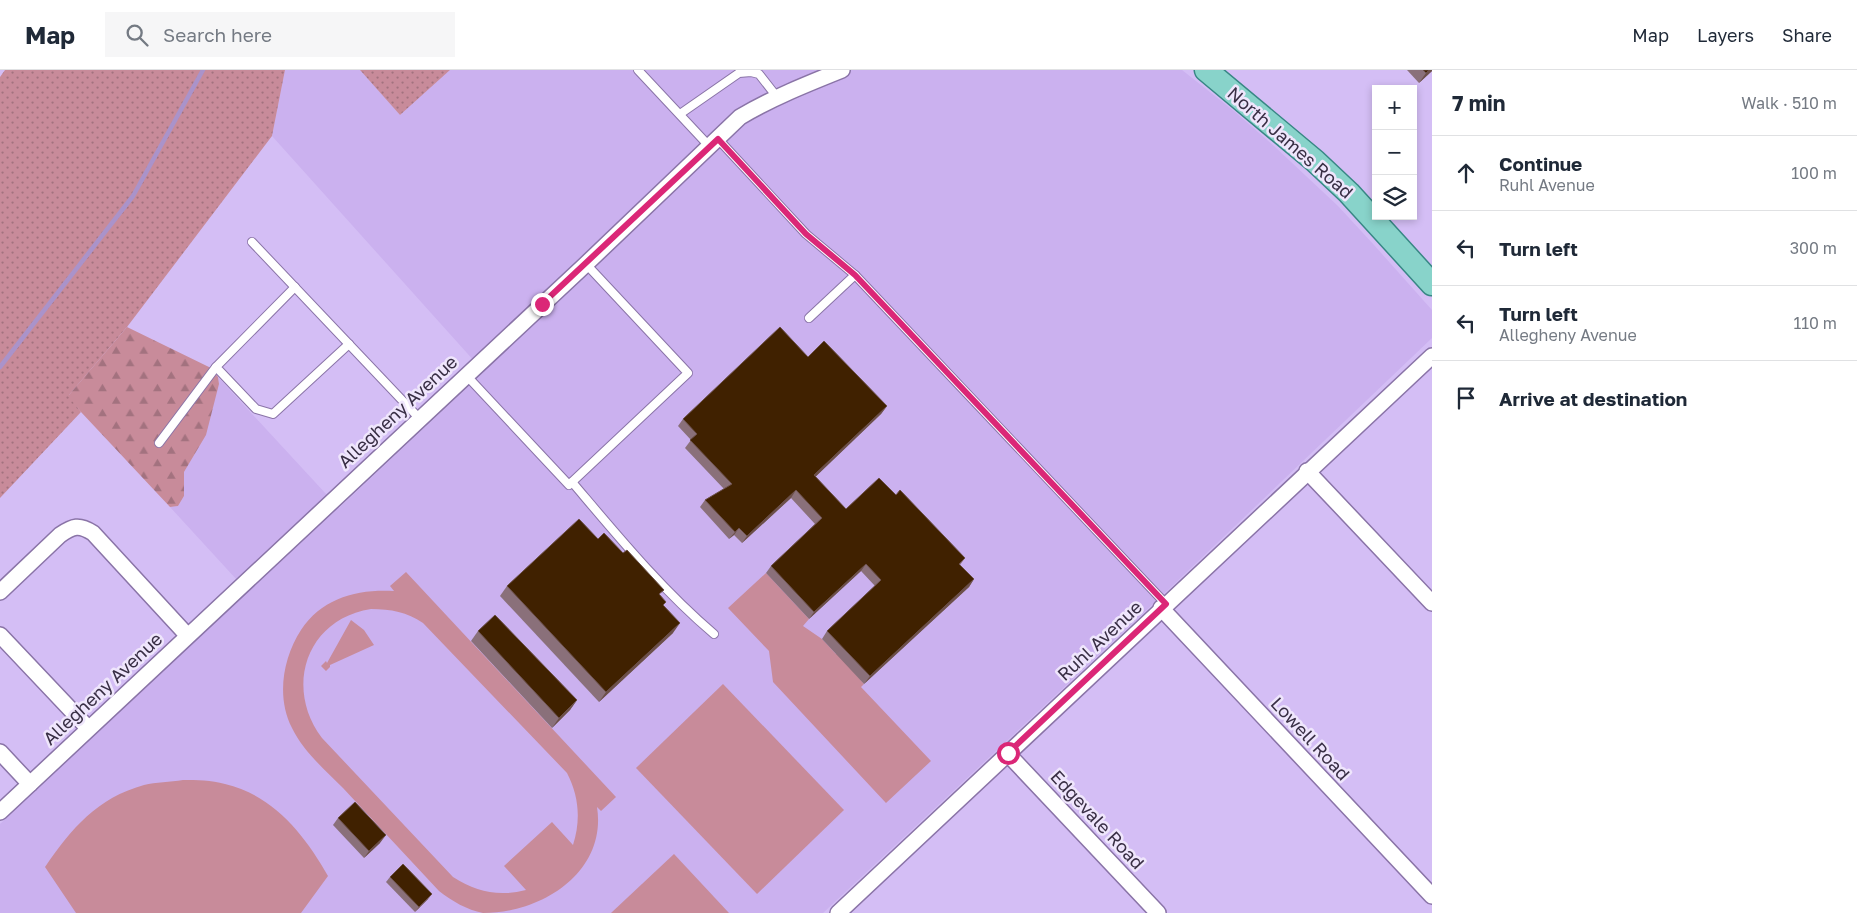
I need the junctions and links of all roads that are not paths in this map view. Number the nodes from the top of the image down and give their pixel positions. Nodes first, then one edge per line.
1 (638, 70) edge
2 (842, 70) edge
3 (1207, 71) edge
4 (777, 97) junction
5 (680, 114) junction
6 (714, 143) junction
7 (252, 242) dead end
8 (586, 264) junction
9 (855, 275) junction
10 (1432, 284) edge
11 (295, 287) junction
12 (809, 318) dead end
13 (349, 344) junction
14 (1432, 356) edge
15 (216, 367) junction
16 (466, 375) junction
17 (420, 418) junction
18 (159, 443) dead end
19 (1308, 471) junction
20 (572, 482) junction
21 (0, 592) edge
22 (1432, 604) edge
23 (1164, 606) junction
24 (714, 634) dead end
25 (0, 635) edge
26 (187, 635) junction
27 (88, 728) junction
28 (0, 752) edge
29 (1008, 753) junction
30 (30, 784) junction
31 (0, 812) edge
32 (1432, 896) edge
33 (843, 911) edge
34 (1158, 913) edge

1 - 5 lane
2 - 4 street, Allegheny Avenue
3 - 10 main road, North James Road
4 - 5 lane
4 - 6 street, Allegheny Avenue
5 - 6 lane
6 - 8 street, Allegheny Avenue
6 - 9 lane
7 - 11 lane
8 - 16 street, Allegheny Avenue
8 - 20 lane
9 - 12 lane
9 - 23 lane
11 - 13 lane
11 - 15 lane
13 - 15 lane
13 - 17 lane
14 - 19 street, Ruhl Avenue
15 - 18 lane
16 - 17 street, Allegheny Avenue
16 - 20 lane
17 - 26 street, Allegheny Avenue
19 - 22 street
19 - 23 street, Ruhl Avenue
20 - 24 lane
21 - 26 street
23 - 29 street, Ruhl Avenue
23 - 32 street, Lowell Road
25 - 27 street
26 - 27 street, Allegheny Avenue
27 - 30 street, Allegheny Avenue
28 - 30 street
29 - 33 street, Ruhl Avenue
29 - 34 street, Edgevale Road
30 - 31 street, Allegheny Avenue

